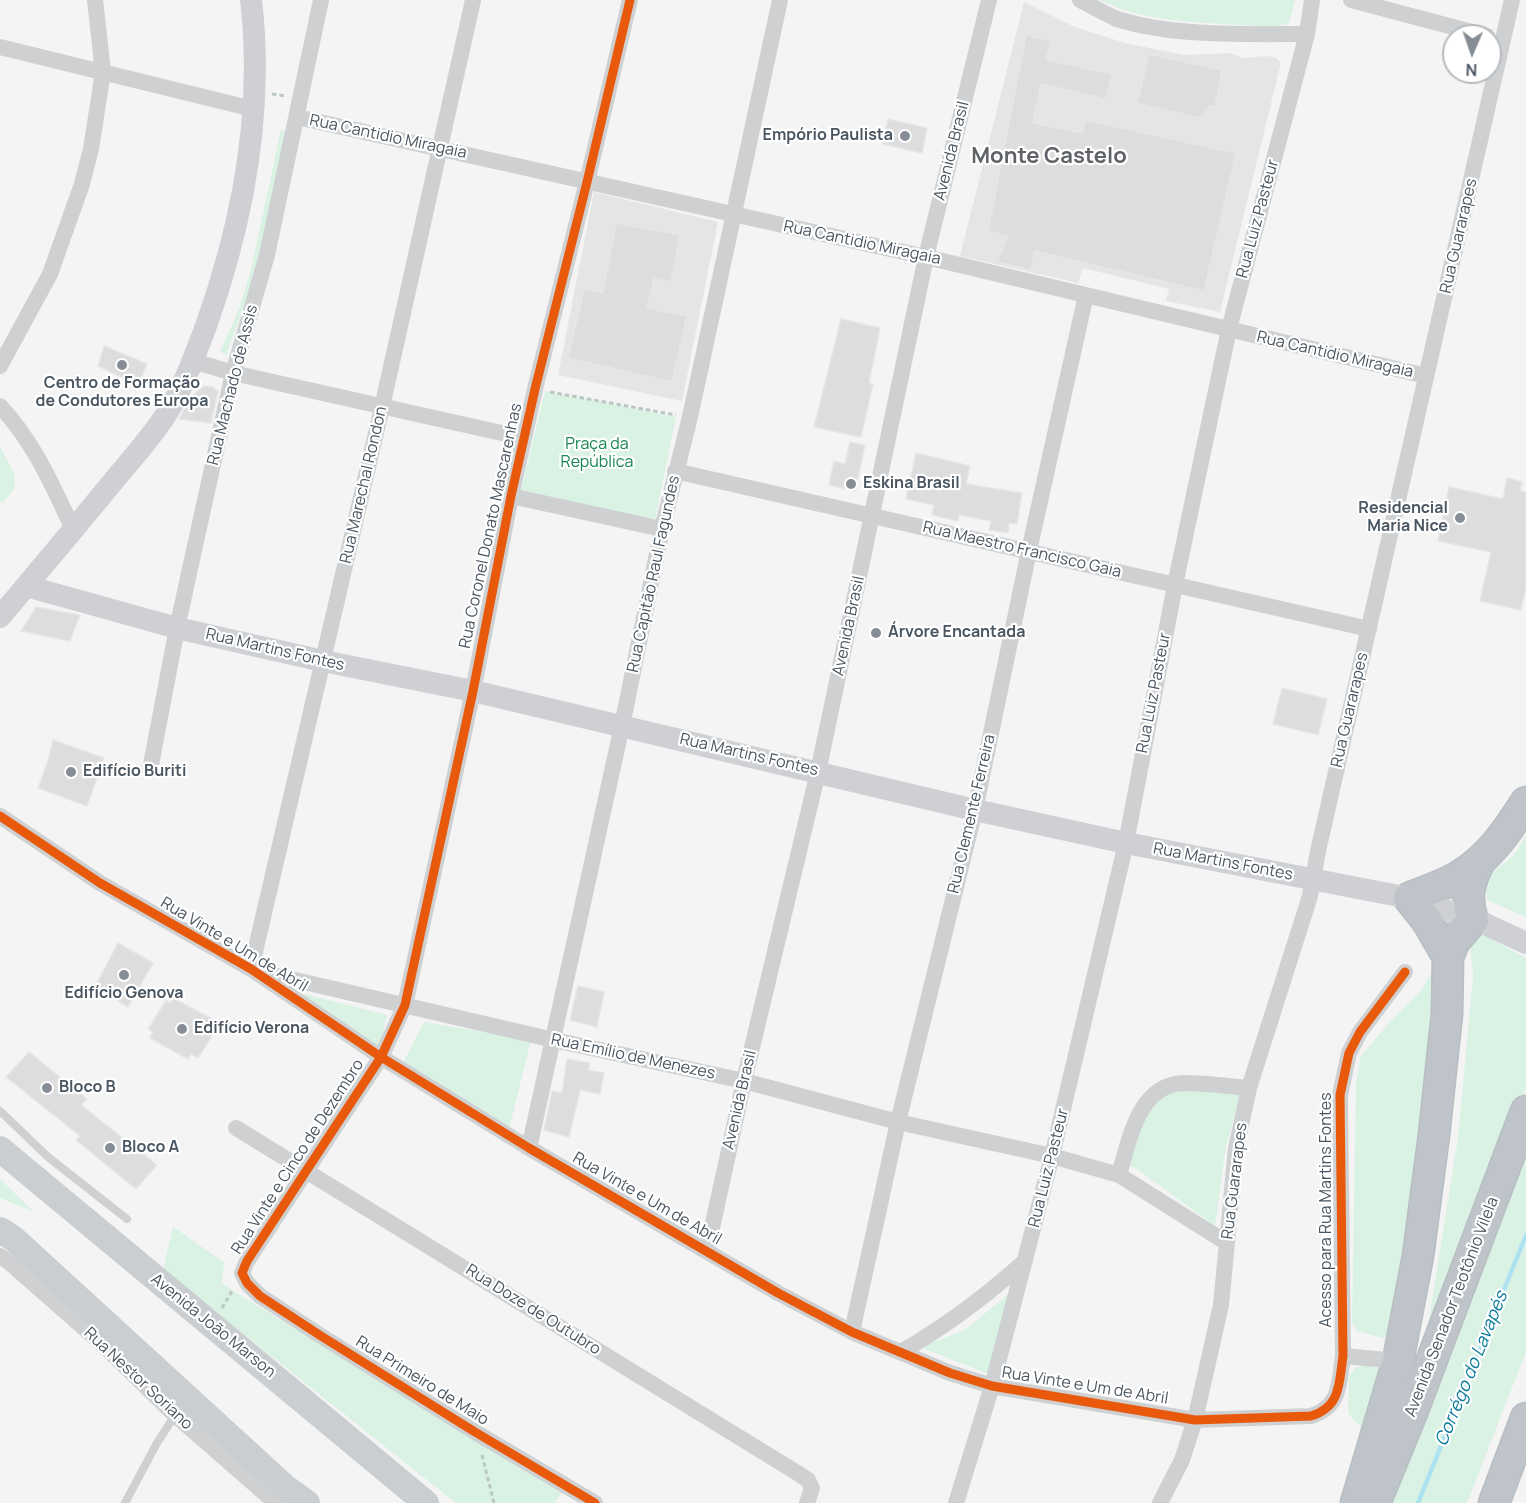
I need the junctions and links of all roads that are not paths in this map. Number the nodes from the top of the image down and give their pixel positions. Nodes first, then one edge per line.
1 (95, 0) edge
2 (251, 0) edge
3 (321, 0) edge
4 (473, 0) edge
5 (630, 0) edge
6 (780, 0) edge
7 (989, 0) edge
8 (1080, 0) edge
9 (1312, 0) edge
10 (1351, 0) edge
11 (1512, 0) edge
12 (1442, 24) edge
13 (1501, 24) edge
14 (1307, 34) junction
15 (0, 46) edge
16 (103, 72) junction
17 (1485, 84) edge
18 (261, 101) junction
19 (297, 117) junction
20 (439, 149) junction
21 (587, 182) junction
22 (735, 215) junction
23 (926, 256) junction
24 (1086, 295) junction
25 (1229, 329) junction
26 (193, 361) junction
27 (0, 366) edge
28 (233, 373) junction
29 (1426, 376) junction
30 (0, 406) edge
31 (382, 407) junction
32 (524, 438) junction
33 (675, 471) junction
34 (511, 496) junction
35 (873, 516) junction
36 (73, 529) junction
37 (662, 529) junction
38 (1029, 552) junction
39 (1175, 585) junction
40 (26, 586) junction
41 (0, 617) edge
42 (177, 628) junction
43 (1369, 629) junction
44 (323, 661) junction
45 (473, 692) junction
46 (622, 726) junction
47 (150, 771) dead end
48 (818, 771) junction
49 (1526, 802) edge
50 (975, 810) junction
51 (0, 816) edge
52 (1126, 843) junction
53 (1479, 863) junction
54 (1312, 879) junction
55 (1408, 898) junction
56 (1478, 922) junction
57 (1526, 943) edge
58 (1448, 957) junction
59 (251, 969) junction
60 (1405, 972) dead end
61 (405, 1005) junction
62 (554, 1041) junction
63 (381, 1057) junction
64 (744, 1081) junction
65 (1249, 1088) junction
66 (0, 1111) edge
67 (1526, 1111) edge
68 (898, 1122) junction
69 (236, 1128) dead end
70 (529, 1148) junction
71 (0, 1149) edge
72 (1052, 1156) junction
73 (306, 1170) junction
74 (1119, 1175) junction
75 (127, 1219) dead end
76 (0, 1230) edge
77 (1227, 1243) junction
78 (707, 1251) junction
79 (0, 1256) edge
80 (1026, 1260) junction
81 (242, 1273) joint
82 (852, 1332) junction
83 (901, 1352) junction
84 (1343, 1356) junction
85 (1398, 1361) junction
86 (992, 1386) junction
87 (1337, 1393) joint
88 (175, 1415) junction
89 (1526, 1418) edge
90 (1196, 1420) junction
91 (1526, 1475) edge
92 (125, 1503) edge
93 (276, 1503) edge
94 (307, 1503) edge
95 (426, 1503) edge
96 (595, 1503) edge
97 (807, 1503) edge
98 (956, 1503) edge
99 (1160, 1503) edge
100 (1356, 1503) edge
101 (1375, 1503) edge
102 (1494, 1503) edge
103 (1510, 1503) edge

1 - 16 street
2 - 18 street
3 - 19 street, Rua Machado de Assis
4 - 20 street, Rua Marechal Rondon
5 - 21 street, Rua Coronel Donato Mascarenhas
6 - 22 street, Rua Capitão Raul Fagundes
7 - 23 street, Avenida Brasil
8 - 14 street
9 - 14 street, Rua Luiz Pasteur
10 - 12 street
11 - 13 street, Rua Guararapes
14 - 25 street, Rua Luiz Pasteur
15 - 16 street
16 - 18 street
16 - 27 street
17 - 29 street, Rua Guararapes
18 - 26 street
19 - 20 street, Rua Cantidio Miragaia
19 - 28 street, Rua Machado de Assis
20 - 21 street, Rua Cantidio Miragaia
20 - 31 street, Rua Marechal Rondon
21 - 22 street, Rua Cantidio Miragaia
21 - 32 street, Rua Coronel Donato Mascarenhas
22 - 23 street, Rua Cantidio Miragaia
22 - 33 street, Rua Capitão Raul Fagundes
23 - 24 street, Rua Cantidio Miragaia
23 - 35 street, Avenida Brasil
24 - 25 street, Rua Cantidio Miragaia
24 - 38 street, Rua Clemente Ferreira
25 - 29 street, Rua Cantidio Miragaia
25 - 39 street, Rua Luiz Pasteur
26 - 28 street
26 - 36 street
28 - 31 street
28 - 42 street, Rua Machado de Assis
29 - 43 street, Rua Guararapes
30 - 36 street
31 - 32 street
31 - 44 street, Rua Marechal Rondon
32 - 34 street, Rua Coronel Donato Mascarenhas
33 - 35 street, Rua Maestro Francisco Gaia
33 - 37 street, Rua Capitão Raul Fagundes
34 - 37 street
34 - 45 street, Rua Coronel Donato Mascarenhas
35 - 38 street, Rua Maestro Francisco Gaia
35 - 48 street, Avenida Brasil
36 - 40 street
37 - 46 street, Rua Capitão Raul Fagundes
38 - 39 street, Rua Maestro Francisco Gaia
38 - 50 street, Rua Clemente Ferreira
39 - 43 street, Rua Maestro Francisco Gaia
39 - 52 street, Rua Luiz Pasteur
40 - 41 street
40 - 42 street, Rua Martins Fontes
42 - 44 street, Rua Martins Fontes
42 - 47 street, Rua Machado de Assis
43 - 54 street, Rua Guararapes
44 - 45 street, Rua Martins Fontes
44 - 59 street, Rua Marechal Rondon
45 - 46 street, Rua Martins Fontes
45 - 61 street, Rua Coronel Donato Mascarenhas
46 - 48 street, Rua Martins Fontes
46 - 62 street, Rua Capitão Raul Fagundes
48 - 50 street, Rua Martins Fontes
48 - 64 street, Avenida Brasil
49 - 53 highway
50 - 52 street, Rua Martins Fontes
50 - 68 street, Rua Clemente Ferreira
51 - 59 street, Rua Vinte e Um de Abril
52 - 54 street, Rua Martins Fontes
52 - 72 street, Rua Luiz Pasteur
53 - 55 highway
53 - 56 highway
54 - 55 street, Rua Martins Fontes
54 - 65 street, Rua Guararapes
55 - 56 street, Rua Martins Fontes
55 - 58 highway
56 - 57 street, Rua Martins Fontes
56 - 58 highway
58 - 85 highway
59 - 61 street, Rua Emílio de Menezes
59 - 63 street, Rua Vinte e Um de Abril
60 - 84 street, Acesso para Rua Martins Fontes
61 - 62 street, Rua Emílio de Menezes
61 - 63 street, Rua Coronel Donato Mascarenhas
62 - 64 street, Rua Emílio de Menezes
62 - 70 street, Rua Capitão Raul Fagundes
63 - 70 street, Rua Vinte e Um de Abril
63 - 73 street, Rua Vinte e Cinco de Dezembro
64 - 68 street, Rua Emílio de Menezes
64 - 78 street, Avenida Brasil
65 - 74 street
65 - 77 street, Rua Guararapes
66 - 75 lane
67 - 101 highway, Avenida Senador Teotônio Vilela
68 - 72 street, Rua Emílio de Menezes
68 - 82 street, Rua Clemente Ferreira
69 - 73 street, Rua Doze de Outubro
70 - 78 street, Rua Vinte e Um de Abril
71 - 95 main road, Avenida João Marson
72 - 74 street, Rua Emílio de Menezes
72 - 80 street, Rua Luiz Pasteur
73 - 81 street, Rua Vinte e Cinco de Dezembro
73 - 97 street, Rua Doze de Outubro
74 - 77 street, Rua Emílio de Menezes
76 - 94 main road
77 - 90 street, Rua Guararapes
78 - 82 street, Rua Vinte e Um de Abril
79 - 88 street, Rua Nestor Soriano
80 - 83 street
80 - 86 street, Rua Luiz Pasteur
81 - 96 street, Rua Primeiro de Maio
82 - 83 street, Rua Vinte e Um de Abril
83 - 86 street, Rua Vinte e Um de Abril
84 - 85 street
84 - 87 street, Acesso para Rua Martins Fontes
85 - 100 highway
86 - 90 street, Rua Vinte e Um de Abril
86 - 98 street, Rua Luiz Pasteur
87 - 90 street, Rua Vinte e Um de Abril
88 - 92 lane
88 - 93 street, Rua Nestor Soriano
89 - 102 highway
90 - 99 street, Rua Guararapes
91 - 103 highway

